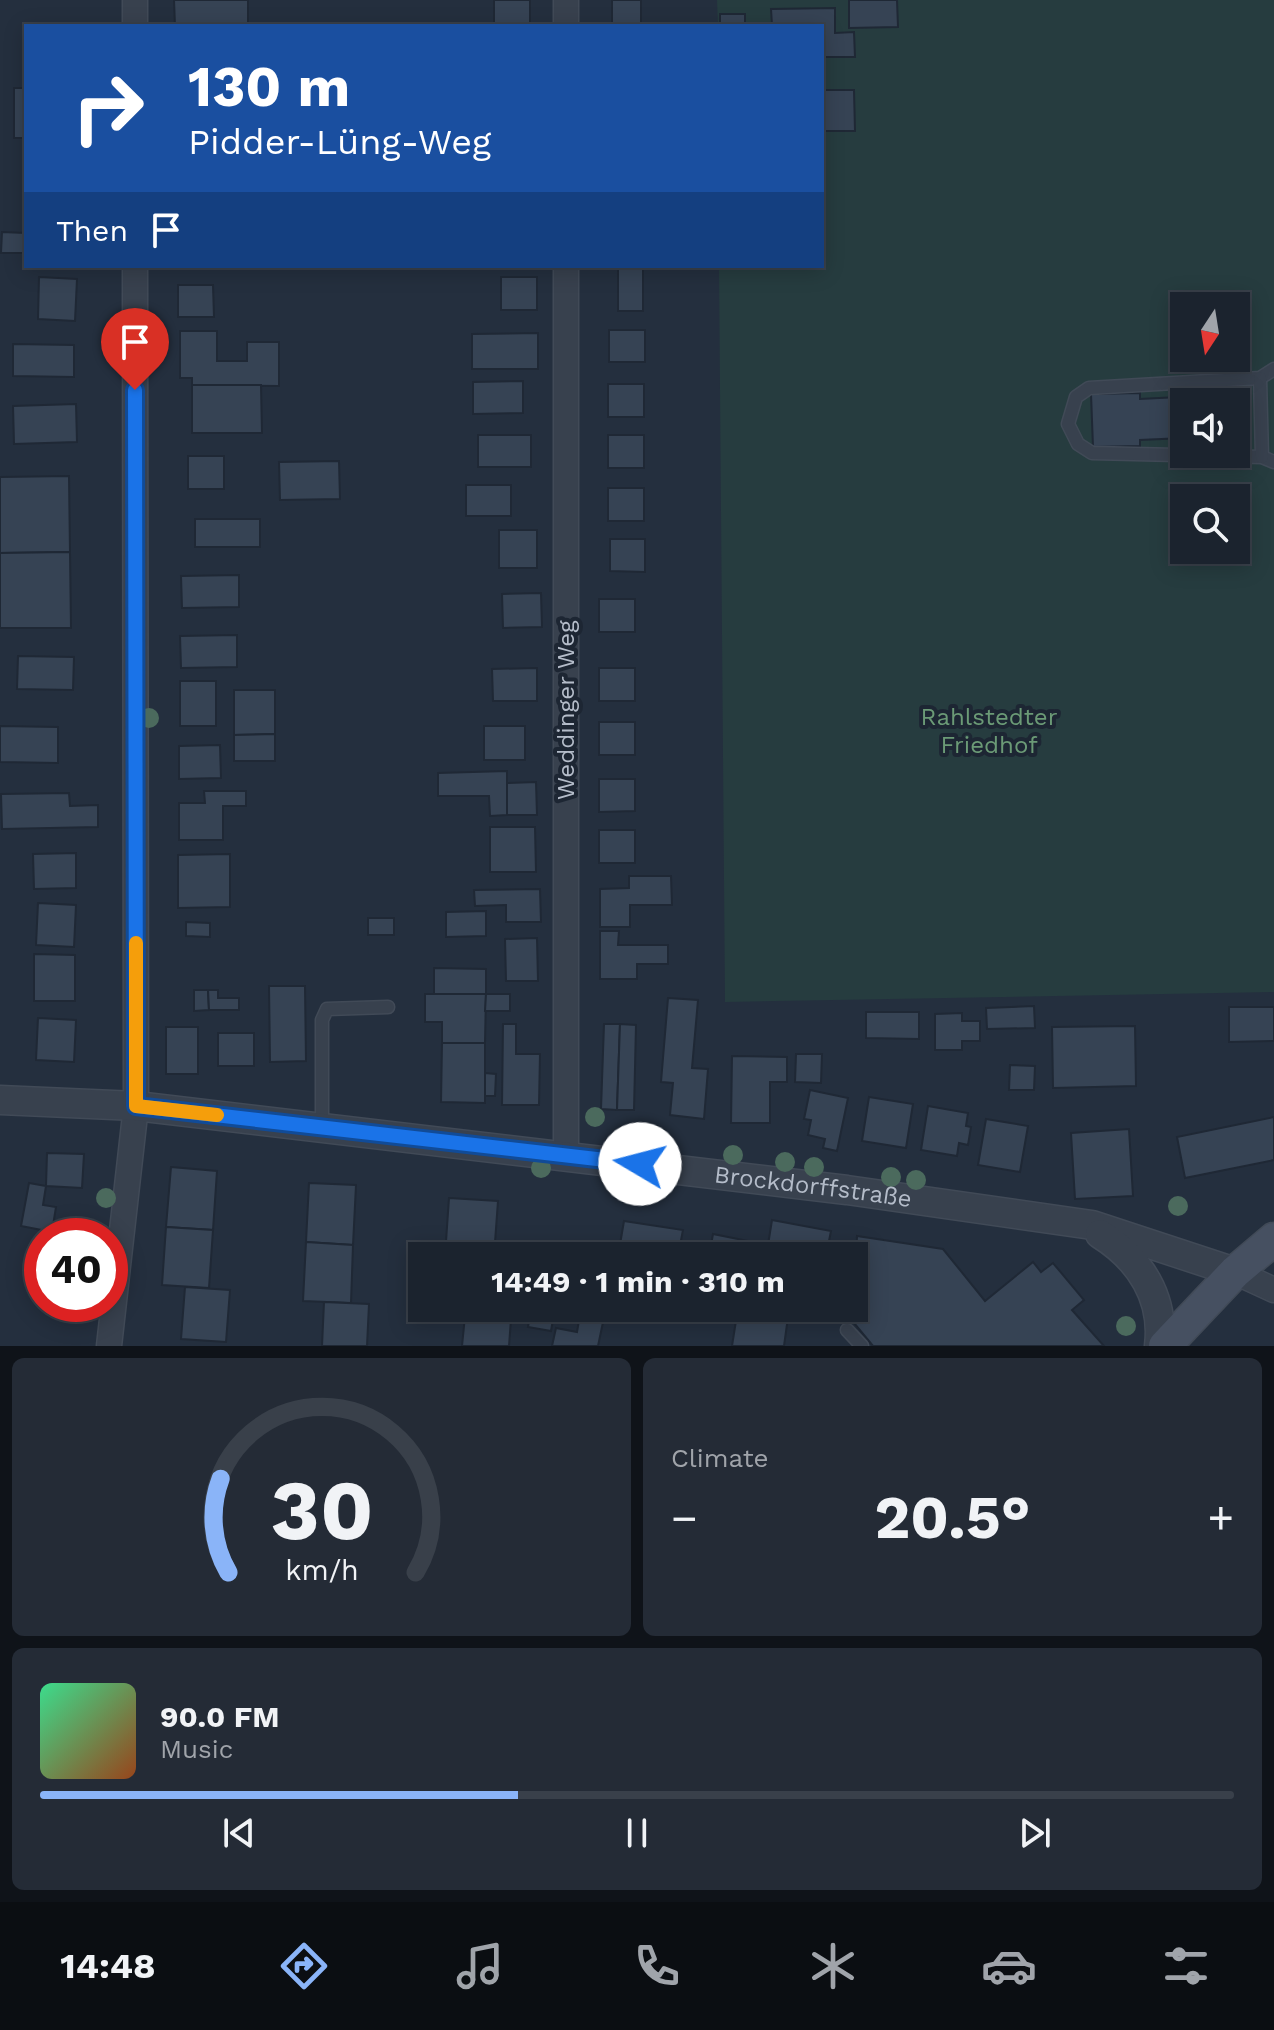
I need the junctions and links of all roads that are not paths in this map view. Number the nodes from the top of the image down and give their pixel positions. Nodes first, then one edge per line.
1 (135, 0) edge
2 (566, 0) edge
3 (135, 24) edge
4 (566, 24) edge
5 (135, 268) edge
6 (566, 268) edge
7 (1274, 369) edge
8 (1260, 378) junction
9 (1268, 460) edge
10 (388, 1007) dead end
11 (0, 1100) edge
12 (136, 1106) junction
13 (322, 1128) junction
14 (566, 1154) junction
15 (1074, 1222) junction
16 (1274, 1239) edge
17 (1235, 1272) junction
18 (1274, 1290) edge
19 (847, 1330) dead end
20 (109, 1346) edge
21 (862, 1346) edge
22 (1162, 1346) edge

1 - 3 street
2 - 4 street
5 - 12 street
6 - 14 street, Weddinger Weg
7 - 8 lane
8 - 9 lane
8 - 9 lane
10 - 13 lane
11 - 12 street, Brockdorffstraße
12 - 13 street, Brockdorffstraße
12 - 20 street
13 - 14 street, Brockdorffstraße
14 - 15 street, Brockdorffstraße
15 - 17 street, Brockdorffstraße
15 - 22 street
16 - 17 main road
17 - 18 street
17 - 22 main road
19 - 21 lane

